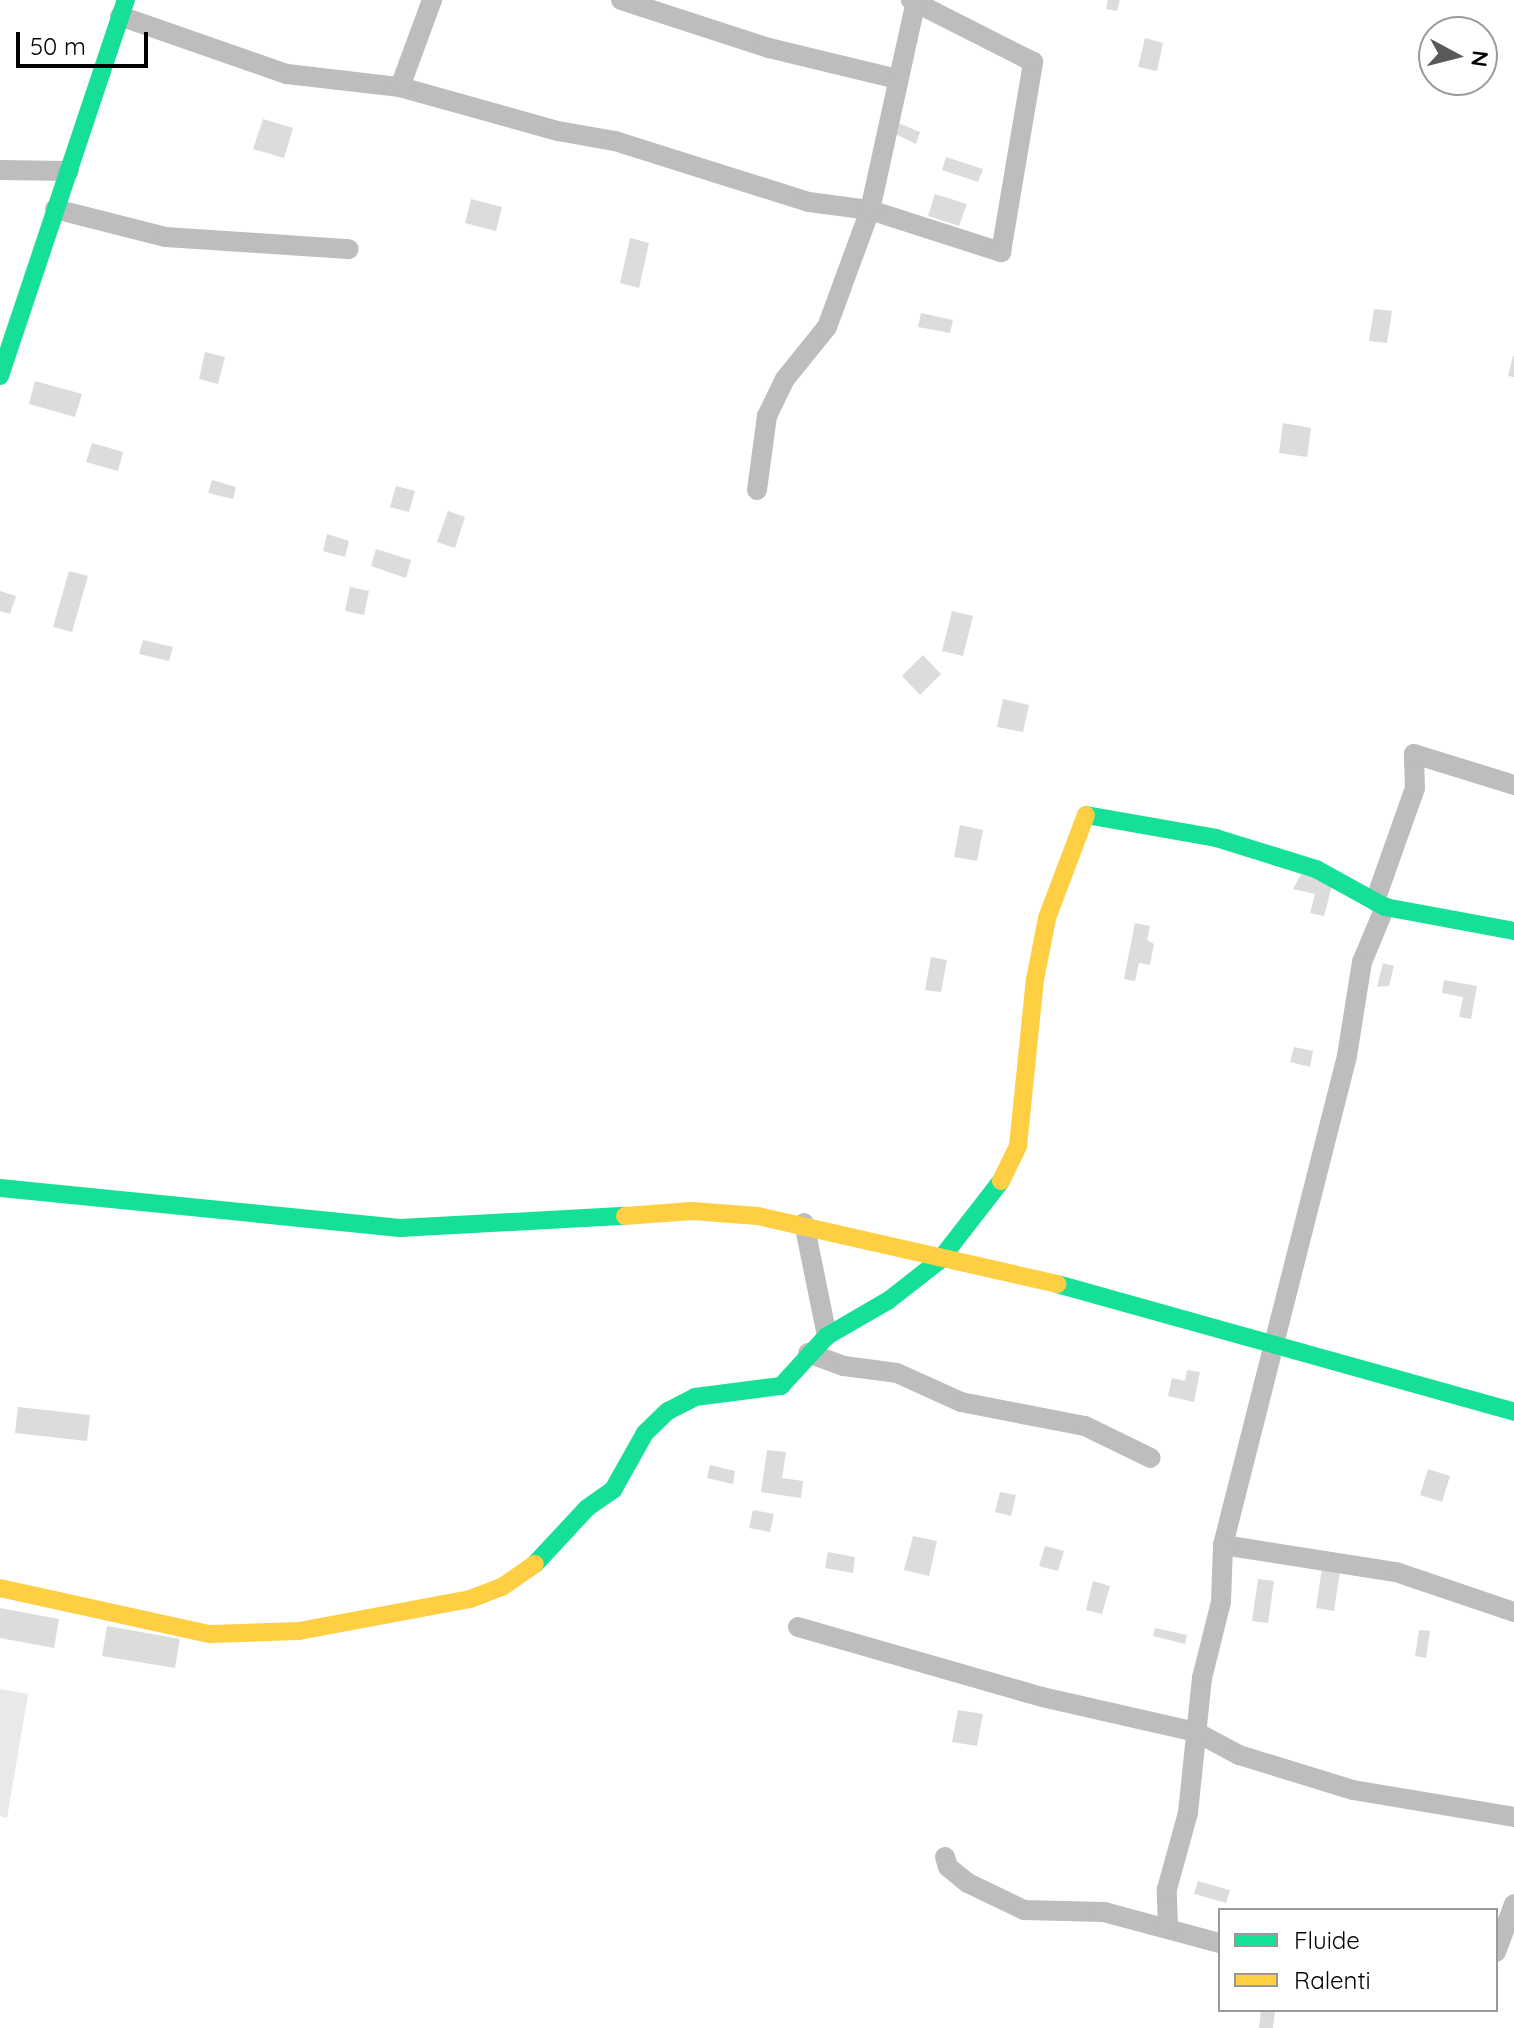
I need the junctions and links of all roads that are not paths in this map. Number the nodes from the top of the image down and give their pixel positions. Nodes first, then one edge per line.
1 (432, 0) edge
2 (621, 0) edge
3 (914, 1) edge
4 (123, 8) edge
5 (897, 79) junction
6 (400, 87) junction
7 (0, 170) edge
8 (69, 171) junction
9 (55, 209) junction
10 (870, 210) junction
11 (349, 249) dead end
12 (3, 350) edge
13 (0, 376) edge
14 (757, 490) dead end
15 (1514, 785) edge
16 (1380, 904) junction
17 (1514, 931) edge
18 (0, 1188) edge
19 (804, 1223) junction
20 (939, 1261) junction
21 (827, 1336) junction
22 (1276, 1345) junction
23 (808, 1353) junction
24 (1514, 1412) edge
25 (1151, 1458) dead end
26 (1223, 1545) junction
27 (0, 1588) edge
28 (1514, 1612) edge
29 (798, 1627) dead end
30 (1196, 1732) junction
31 (1514, 1817) edge
32 (945, 1857) dead end
33 (1514, 1904) edge
34 (1168, 1927) junction
35 (1218, 1942) edge
36 (1498, 1947) edge

1 - 6 street
2 - 5 street
3 - 5 street
3 - 10 street
4 - 6 street
4 - 8 street
5 - 10 street
6 - 10 street
7 - 8 street
8 - 9 street
9 - 11 street
9 - 12 street
10 - 14 street
12 - 13 street
15 - 16 street
16 - 17 street
16 - 20 street
16 - 22 street
18 - 19 street
19 - 20 street
19 - 21 street
20 - 21 street
20 - 22 street
21 - 23 street
22 - 24 street
22 - 26 street
23 - 25 street
23 - 27 street
26 - 28 street
26 - 30 street
29 - 30 street
30 - 31 street
30 - 34 street
32 - 34 street
33 - 36 street
34 - 35 street

